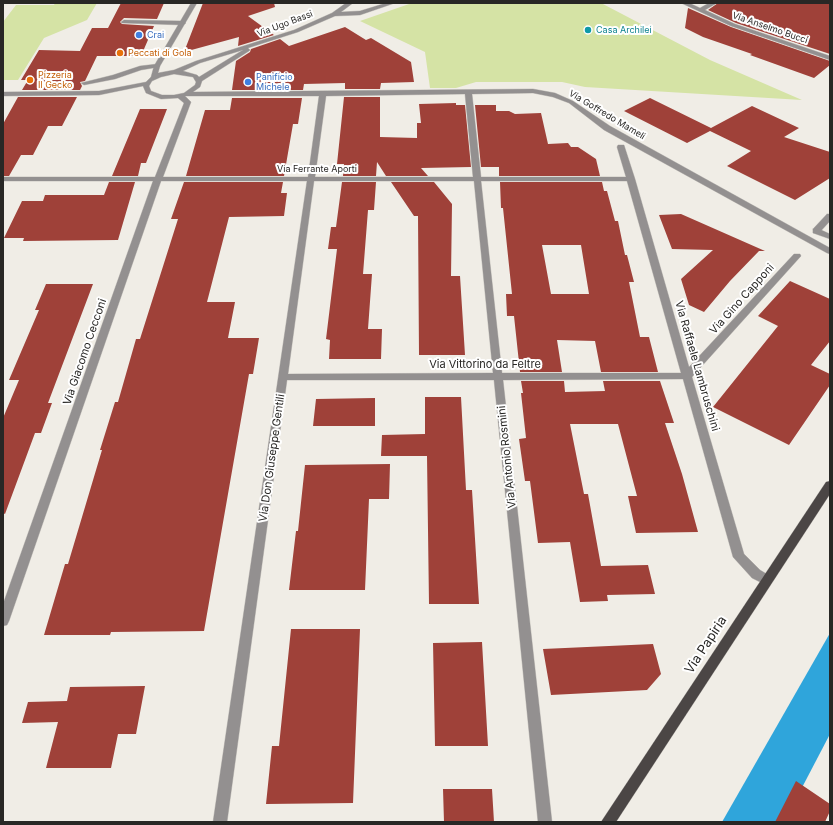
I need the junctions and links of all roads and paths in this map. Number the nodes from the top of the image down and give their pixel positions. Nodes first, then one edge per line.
1 (194, 3) edge
2 (350, 3) edge
3 (392, 3) edge
4 (684, 3) edge
5 (714, 3) edge
6 (700, 10) junction
7 (334, 14) junction
8 (124, 22) dead end
9 (183, 22) junction
10 (252, 46) junction
11 (162, 57) junction
12 (830, 58) edge
13 (157, 66) junction
14 (172, 72) junction
15 (154, 77) junction
16 (84, 82) dead end
17 (148, 83) junction
18 (198, 83) junction
19 (468, 92) junction
20 (3, 94) edge
21 (323, 94) junction
22 (183, 95) junction
23 (229, 95) junction
24 (621, 147) dead end
25 (3, 178) edge
26 (158, 179) junction
27 (311, 179) junction
28 (478, 179) junction
29 (631, 179) junction
30 (830, 216) edge
31 (830, 237) edge
32 (830, 251) edge
33 (797, 256) dead end
34 (687, 376) junction
35 (283, 377) junction
36 (499, 377) junction
37 (830, 485) edge
38 (766, 580) junction
39 (3, 621) edge
40 (220, 822) edge
41 (545, 822) edge
42 (608, 822) edge

1 - 9 street
2 - 7 street
3 - 7 street, Via Ugo Bassi
4 - 6 street, Via Anselmo Bucci
5 - 6 street
6 - 12 street, Via Anselmo Bucci
7 - 10 street, Via Ugo Bassi
8 - 9 street
9 - 11 street
10 - 14 street, Via Ugo Bassi
10 - 18 street, Via Ugo Bassi
11 - 13 street
11 - 14 street
13 - 15 street
13 - 16 street
14 - 15 street, Via Ugo Bassi
14 - 18 street, Via Goffredo Mameli
15 - 17 street
17 - 20 street
17 - 22 street, Via Goffredo Mameli
18 - 22 street, Via Ugo Bassi
18 - 23 street, Via Goffredo Mameli
19 - 21 street, Via Goffredo Mameli
19 - 28 street, Via Antonio Rosmini
19 - 32 street, Via Goffredo Mameli
21 - 23 street, Via Goffredo Mameli
21 - 27 street, Via Don Giuseppe Gentili
22 - 23 street, Via Goffredo Mameli
22 - 26 street, Via Giacomo Cecconi
24 - 29 street, Via Raffaele Lambruschini
25 - 26 street, Via Ferrante Aporti
26 - 27 street, Via Ferrante Aporti
26 - 39 street, Via Giacomo Cecconi
27 - 28 street, Via Ferrante Aporti
27 - 35 street, Via Don Giuseppe Gentili
28 - 29 street, Via Ferrante Aporti
28 - 36 street, Via Antonio Rosmini
29 - 34 street, Via Raffaele Lambruschini
30 - 31 street
33 - 34 street, Via Gino Capponi
34 - 36 street, Via Vittorino da Feltre
34 - 38 street, Via Raffaele Lambruschini
35 - 36 street, Via Vittorino da Feltre
35 - 40 street, Via Don Giuseppe Gentili
36 - 41 street, Via Antonio Rosmini
37 - 38 main road, Via Papiria
38 - 42 main road, Via Papiria

